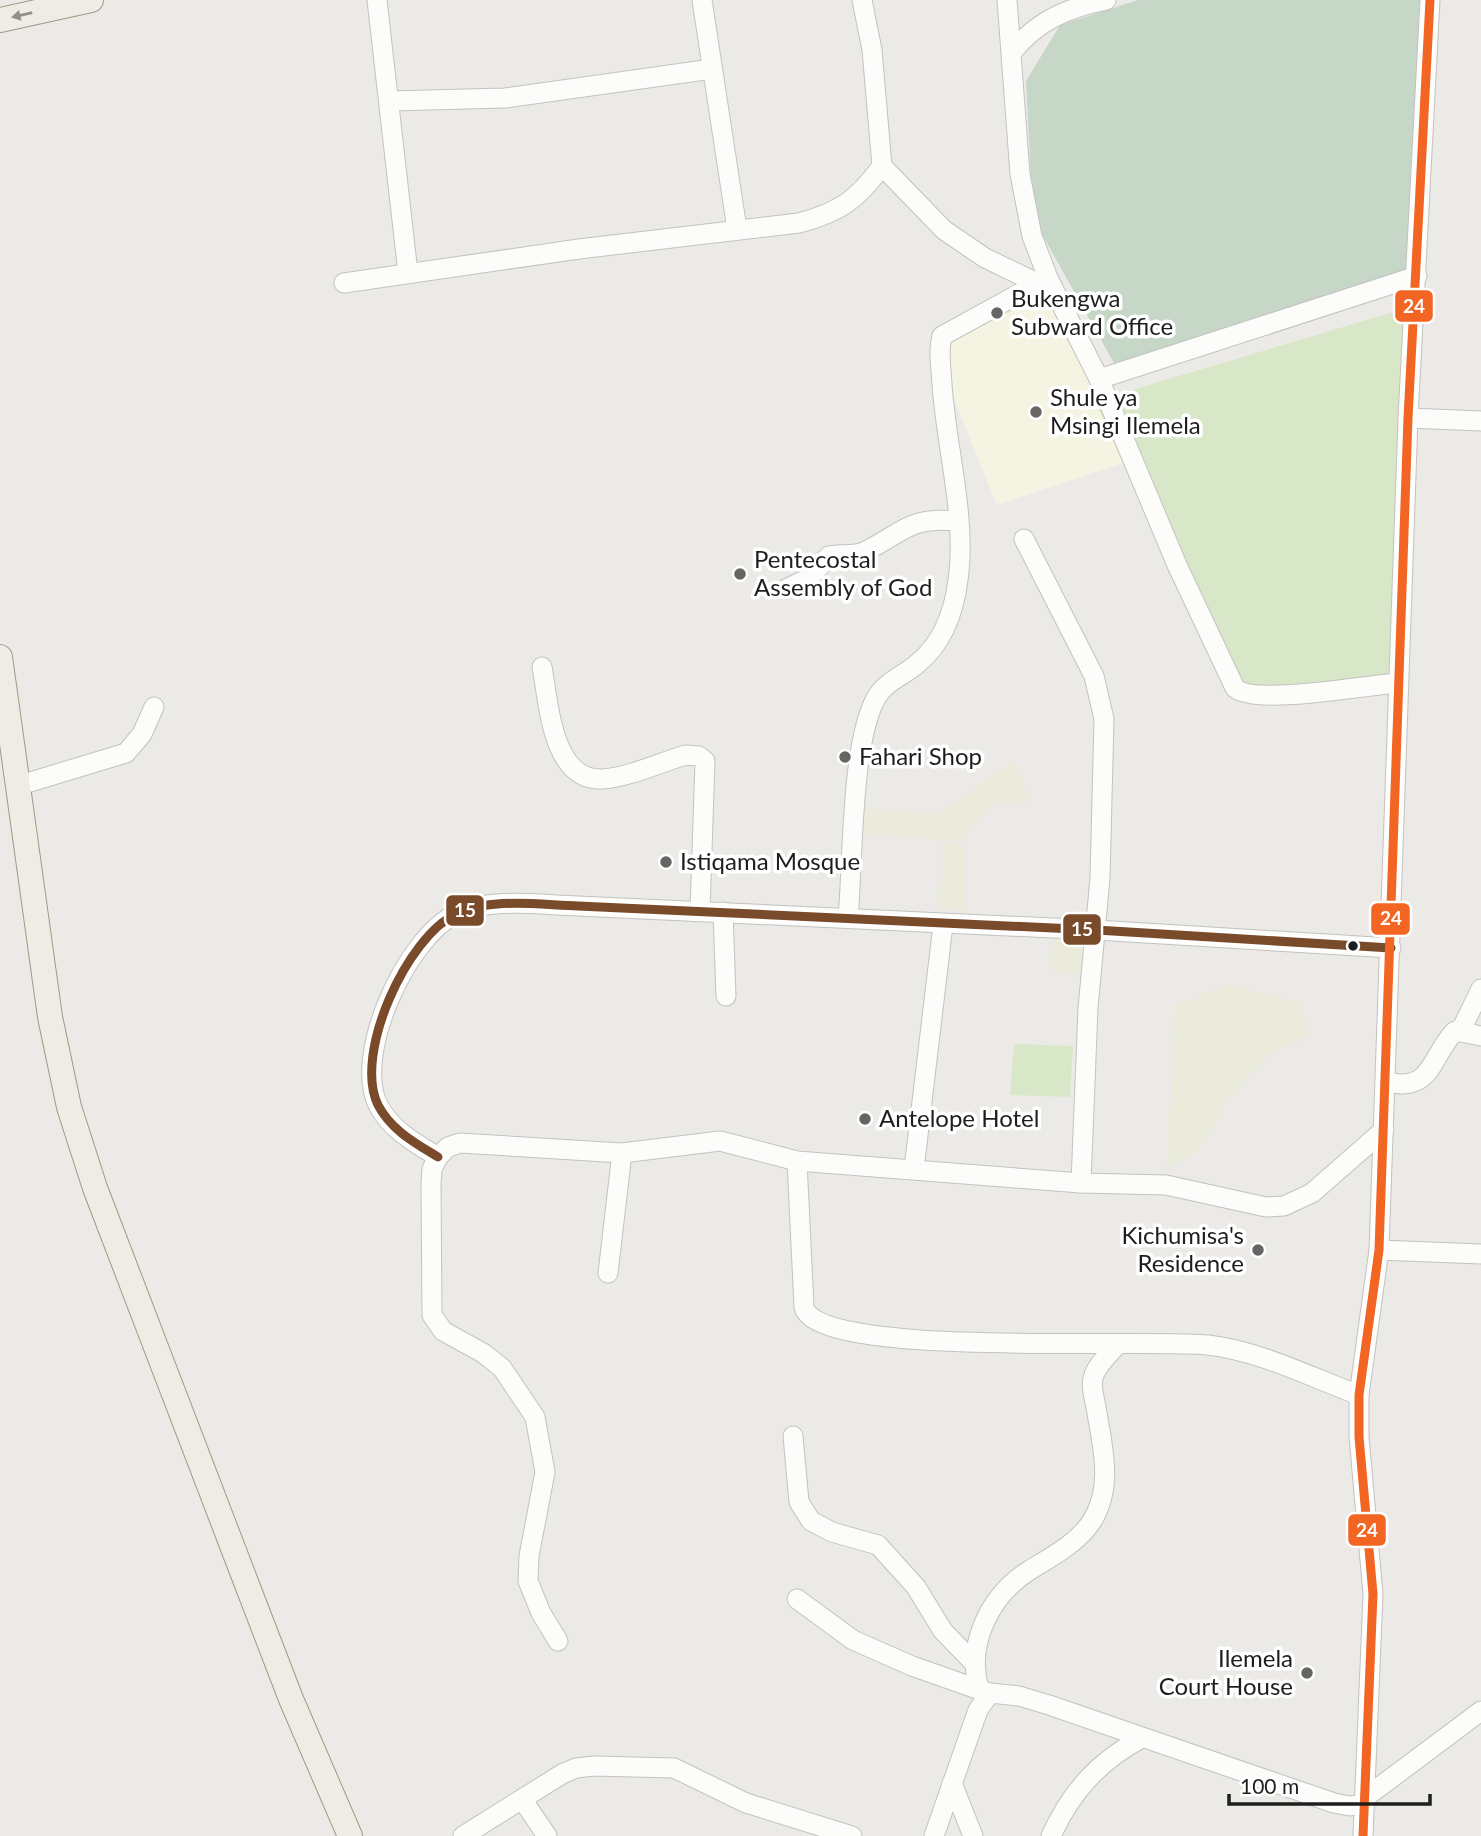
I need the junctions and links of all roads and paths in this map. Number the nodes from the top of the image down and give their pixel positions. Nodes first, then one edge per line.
1 (91, 0) edge
2 (377, 0) edge
3 (702, 0) edge
4 (862, 0) edge
5 (1007, 0) edge
6 (1105, 0) edge
7 (1430, 0) edge
8 (0, 20) edge
9 (1012, 52) junction
10 (712, 69) junction
11 (390, 101) junction
12 (882, 166) junction
13 (737, 229) junction
14 (408, 273) junction
15 (1417, 276) junction
16 (1043, 280) junction
17 (344, 283) dead end
18 (1099, 379) junction
19 (1408, 418) junction
20 (1481, 421) edge
21 (957, 521) junction
22 (1024, 539) dead end
23 (786, 589) dead end
24 (0, 657) edge
25 (542, 667) dead end
26 (1398, 683) junction
27 (155, 707) dead end
28 (17, 786) junction
29 (701, 911) junction
30 (723, 912) junction
31 (848, 918) junction
32 (943, 925) junction
33 (1097, 930) junction
34 (1391, 948) junction
35 (1481, 989) edge
36 (726, 996) dead end
37 (1461, 1030) junction
38 (1481, 1036) edge
39 (1387, 1082) junction
40 (1384, 1130) junction
41 (622, 1153) junction
42 (438, 1157) junction
43 (797, 1161) junction
44 (914, 1170) junction
45 (1081, 1183) junction
46 (1379, 1250) junction
47 (1481, 1254) edge
48 (608, 1273) dead end
49 (1117, 1345) junction
50 (1359, 1395) junction
51 (793, 1436) dead end
52 (797, 1599) dead end
53 (558, 1641) dead end
54 (973, 1662) junction
55 (985, 1691) junction
56 (1481, 1711) edge
57 (1116, 1730) junction
58 (1140, 1739) junction
59 (1100, 1764) junction
60 (952, 1783) junction
61 (522, 1799) junction
62 (1364, 1801) junction
63 (350, 1836) edge
64 (463, 1836) edge
65 (547, 1836) edge
66 (852, 1836) edge
67 (934, 1836) edge
68 (973, 1836) edge
69 (1051, 1836) edge
70 (1363, 1836) edge

1 -> 8 main road
2 - 11 street
3 - 10 street
4 - 12 street
5 - 9 street
6 - 9 street
7 - 15 street
9 - 16 street
10 - 11 street
10 - 13 street
11 - 14 street
12 - 13 street
12 - 16 street
13 - 14 street
14 - 17 street
15 - 18 street
15 - 19 street
16 - 18 street
16 - 21 street
18 - 26 street
19 - 20 street
19 - 26 street
21 - 23 street
21 - 31 street
22 - 33 street
24 - 28 main road
25 - 29 street
26 - 34 street
27 - 28 street
28 - 63 main road
29 - 30 street
29 - 42 street
30 - 31 street
30 - 36 street
31 - 32 street
32 - 33 street
32 - 44 street
33 - 34 street
33 - 45 street
34 - 39 street
35 - 37 street
37 - 38 street
37 - 39 street
39 - 40 street
40 - 45 street
40 - 46 street
41 - 42 street
41 - 43 street
41 - 48 street
42 - 53 street
43 - 44 street
43 - 49 street
44 - 45 street
46 - 47 street
46 - 50 street
49 - 50 street
49 - 54 street
50 - 62 street
51 - 54 street
52 - 55 street
54 - 55 street
55 - 57 street
55 - 60 street
56 - 62 street
57 - 58 street
57 - 59 street
58 - 59 street
58 - 62 street
59 - 69 street
60 - 67 street
60 - 68 street
61 - 64 street
61 - 65 street
61 - 66 street
62 - 70 street

